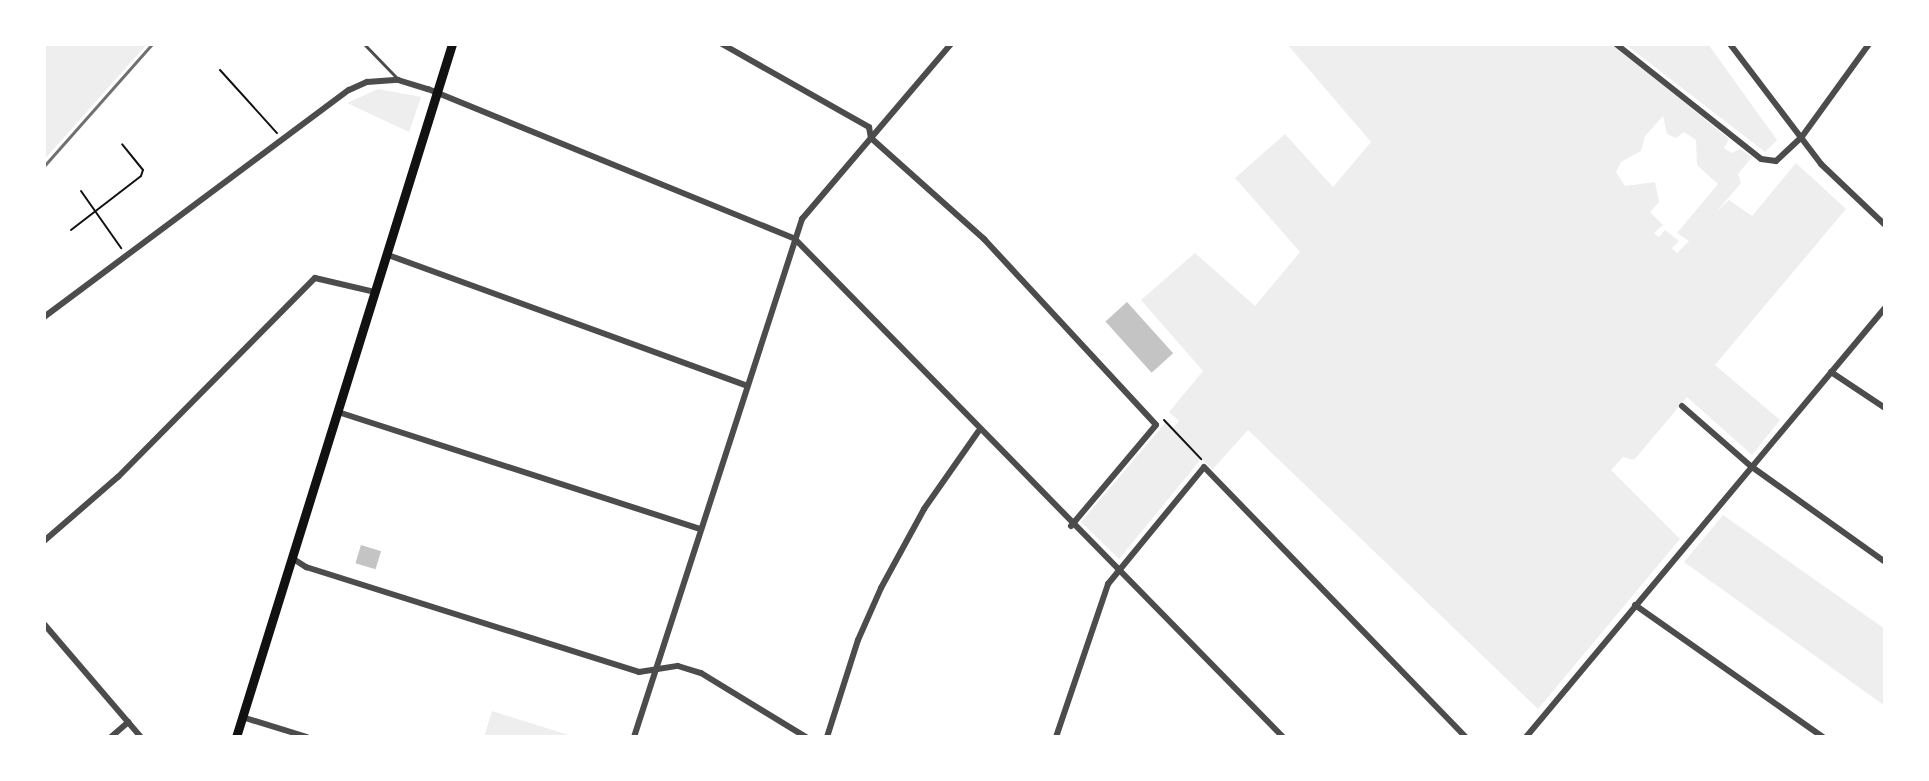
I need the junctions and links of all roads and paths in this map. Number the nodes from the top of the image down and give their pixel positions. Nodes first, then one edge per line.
1 (364, 44) edge
2 (452, 44) edge
3 (722, 44) edge
4 (951, 44) edge
5 (1616, 44) edge
6 (1730, 44) edge
7 (1869, 44) edge
8 (220, 70) dead end
9 (398, 80) junction
10 (438, 94) junction
11 (871, 138) junction
12 (1801, 138) junction
13 (283, 139) junction
14 (122, 144) dead end
15 (81, 191) dead end
16 (95, 211) junction
17 (1885, 225) edge
18 (71, 230) dead end
19 (794, 238) junction
20 (388, 255) junction
21 (127, 256) junction
22 (375, 292) junction
23 (1885, 308) edge
24 (44, 317) edge
25 (1831, 372) junction
26 (746, 385) junction
27 (1682, 406) dead end
28 (1885, 408) edge
29 (338, 412) junction
30 (1159, 421) junction
31 (978, 432) junction
32 (1204, 467) junction
33 (1752, 467) junction
34 (1071, 526) junction
35 (701, 529) junction
36 (44, 541) edge
37 (292, 558) junction
38 (1885, 562) edge
39 (1116, 571) junction
40 (1635, 605) junction
41 (44, 624) edge
42 (657, 670) junction
43 (242, 717) junction
44 (128, 722) junction
45 (111, 737) edge
46 (141, 737) edge
47 (236, 737) edge
48 (307, 737) edge
49 (634, 737) edge
50 (806, 737) edge
51 (827, 737) edge
52 (1056, 737) edge
53 (1283, 737) edge
54 (1466, 737) edge
55 (1526, 737) edge
56 (1823, 737) edge

1 - 9 lane
2 - 10 main road
3 - 11 street
4 - 11 street
5 - 12 street
6 - 12 street
7 - 12 street
8 - 13 path
9 - 10 street
9 - 13 street
10 - 19 street
10 - 20 main road
11 - 19 street
11 - 30 street
12 - 17 street
13 - 21 street
14 - 16 path
15 - 16 path
16 - 18 path
16 - 21 path
19 - 26 street
19 - 31 street
20 - 22 main road
20 - 26 street
21 - 24 street
22 - 29 main road
22 - 36 street
23 - 25 street
25 - 28 street
25 - 33 street
26 - 35 street
27 - 33 street
29 - 35 street
29 - 37 main road
30 - 32 path
30 - 34 street
31 - 34 street
31 - 51 street
32 - 39 street
32 - 54 street
33 - 38 street
33 - 40 street
34 - 39 street
35 - 42 street
37 - 42 street
37 - 43 main road
39 - 52 street
39 - 53 street
40 - 55 street
40 - 56 street
41 - 44 street
42 - 49 street
42 - 50 street
43 - 47 main road
43 - 48 street
44 - 45 street
44 - 46 street

